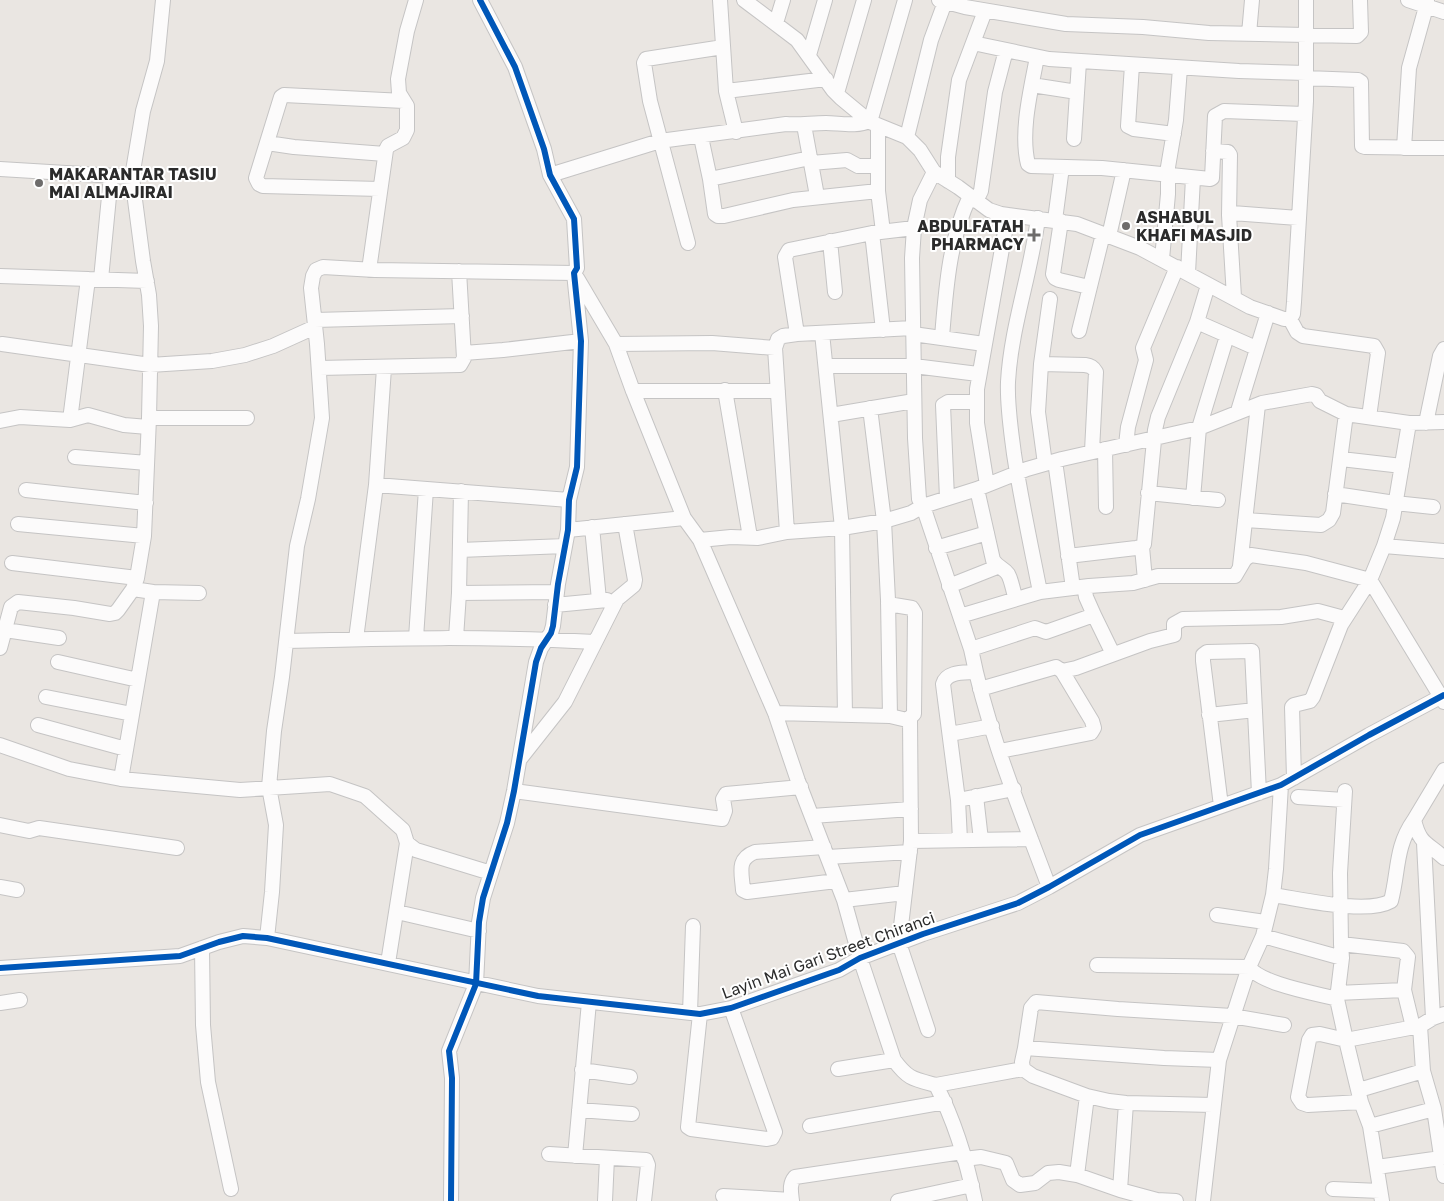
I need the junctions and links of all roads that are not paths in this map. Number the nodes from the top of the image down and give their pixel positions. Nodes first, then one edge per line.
1 (163, 0) edge
2 (416, 0) edge
3 (480, 0) edge
4 (720, 0) edge
5 (744, 0) edge
6 (783, 0) edge
7 (825, 0) edge
8 (864, 0) edge
9 (905, 0) edge
10 (1252, 0) edge
11 (1306, 0) edge
12 (1360, 0) edge
13 (1408, 0) edge
14 (942, 1) edge
15 (1426, 3) edge
16 (985, 11) junction
17 (1444, 12) edge
18 (776, 22) junction
19 (1249, 34) junction
20 (1307, 36) junction
21 (973, 43) junction
22 (723, 47) junction
23 (1006, 50) junction
24 (809, 55) junction
25 (1037, 57) junction
26 (1079, 62) junction
27 (1132, 65) junction
28 (1180, 68) junction
29 (1306, 76) junction
30 (826, 79) junction
31 (1032, 85) junction
32 (726, 91) junction
33 (1077, 92) junction
34 (837, 94) junction
35 (404, 101) junction
36 (1304, 114) junction
37 (872, 123) junction
38 (804, 125) junction
39 (736, 132) junction
40 (1174, 134) junction
41 (701, 136) junction
42 (907, 137) junction
43 (1074, 139) dead end
44 (660, 141) junction
45 (267, 143) junction
46 (1404, 148) junction
47 (1444, 148) edge
48 (1213, 150) junction
49 (385, 154) junction
50 (810, 160) junction
51 (878, 166) junction
52 (1062, 167) junction
53 (0, 170) edge
54 (1124, 170) junction
55 (934, 172) junction
56 (550, 175) junction
57 (1168, 175) junction
58 (111, 176) junction
59 (132, 177) junction
60 (1194, 178) junction
61 (710, 179) junction
62 (948, 181) junction
63 (380, 189) junction
64 (878, 192) junction
65 (817, 196) junction
66 (973, 199) junction
67 (1008, 215) junction
68 (1229, 215) junction
69 (1038, 218) junction
70 (1298, 218) junction
71 (1058, 221) junction
72 (914, 228) junction
73 (877, 232) junction
74 (1106, 235) junction
75 (830, 241) junction
76 (688, 243) dead end
77 (1162, 259) junction
78 (369, 270) junction
79 (1183, 270) junction
80 (459, 271) junction
81 (574, 273) junction
82 (0, 276) edge
83 (94, 279) junction
84 (147, 281) junction
85 (1208, 285) junction
86 (1090, 286) junction
87 (835, 292) dead end
88 (1234, 298) junction
89 (1050, 299) dead end
90 (1268, 313) junction
91 (462, 316) junction
92 (1290, 319) junction
93 (1197, 322) junction
94 (315, 323) junction
95 (882, 330) junction
96 (913, 331) junction
97 (1079, 331) dead end
98 (822, 333) junction
99 (797, 334) junction
100 (1227, 336) junction
101 (942, 338) junction
102 (581, 341) junction
103 (2, 344) dead end
104 (616, 344) junction
105 (984, 344) junction
106 (775, 348) junction
107 (1256, 348) junction
108 (1444, 349) edge
109 (464, 353) junction
110 (78, 354) junction
111 (1041, 364) junction
112 (150, 365) junction
113 (826, 366) junction
114 (914, 366) junction
115 (318, 368) junction
116 (384, 368) junction
117 (978, 374) junction
118 (724, 390) junction
119 (633, 391) junction
120 (778, 391) junction
121 (914, 401) junction
122 (977, 402) junction
123 (1258, 405) junction
124 (870, 408) junction
125 (1238, 411) junction
126 (831, 414) junction
127 (1346, 414) junction
128 (1369, 417) junction
129 (247, 418) dead end
130 (70, 420) junction
131 (0, 421) edge
132 (1444, 422) edge
133 (149, 423) junction
134 (1409, 423) junction
135 (1426, 423) junction
136 (1198, 428) junction
137 (1153, 438) junction
138 (1126, 445) junction
139 (1098, 450) junction
140 (75, 457) dead end
141 (1341, 459) junction
142 (1050, 462) junction
143 (147, 463) junction
144 (1402, 466) junction
145 (1017, 473) junction
146 (376, 485) junction
147 (982, 487) junction
148 (426, 488) junction
149 (26, 490) dead end
150 (461, 491) junction
151 (1148, 494) junction
152 (1335, 494) junction
153 (947, 498) junction
154 (1193, 498) junction
155 (569, 500) junction
156 (1218, 500) dead end
157 (146, 503) junction
158 (1395, 503) junction
159 (923, 506) junction
160 (1106, 507) dead end
161 (1433, 507) dead end
162 (684, 518) junction
163 (1245, 520) junction
164 (884, 521) junction
165 (18, 524) dead end
166 (625, 524) junction
167 (592, 527) junction
168 (842, 528) junction
169 (568, 530) junction
170 (787, 532) junction
171 (987, 533) junction
172 (144, 536) junction
173 (750, 537) junction
174 (700, 540) junction
175 (565, 546) junction
176 (1384, 546) junction
177 (1142, 547) junction
178 (936, 548) junction
179 (460, 550) junction
180 (1444, 551) edge
181 (1068, 556) junction
182 (12, 563) dead end
183 (997, 566) junction
184 (1240, 566) junction
185 (1146, 580) junction
186 (1370, 580) junction
187 (135, 584) junction
188 (949, 586) junction
189 (1089, 586) junction
190 (1073, 588) junction
191 (153, 592) junction
192 (1040, 592) junction
193 (199, 593) dead end
194 (459, 593) junction
195 (556, 599) junction
196 (617, 599) junction
197 (1016, 599) junction
198 (599, 600) junction
199 (888, 604) junction
200 (1094, 614) junction
201 (960, 616) junction
202 (1344, 618) junction
203 (5, 630) junction
204 (59, 638) dead end
205 (416, 638) junction
206 (456, 638) junction
207 (356, 639) junction
208 (545, 639) junction
209 (286, 641) junction
210 (595, 642) junction
211 (0, 648) edge
212 (971, 648) junction
213 (1113, 654) junction
214 (58, 662) dead end
215 (1062, 671) junction
216 (975, 672) junction
217 (138, 680) junction
218 (980, 689) junction
219 (46, 697) dead end
220 (1443, 698) edge
221 (1255, 710) junction
222 (775, 713) junction
223 (132, 714) junction
224 (1209, 715) junction
225 (845, 716) junction
226 (890, 716) junction
227 (910, 718) junction
228 (38, 725) dead end
229 (992, 726) junction
230 (950, 734) junction
231 (0, 745) edge
232 (126, 749) junction
233 (1000, 751) junction
234 (518, 761) junction
235 (120, 778) junction
236 (1294, 778) junction
237 (1441, 781) edge
238 (1281, 785) junction
239 (269, 787) junction
240 (801, 787) junction
241 (1014, 789) junction
242 (514, 790) junction
243 (1259, 793) junction
244 (976, 796) junction
245 (1298, 797) dead end
246 (958, 800) junction
247 (1221, 806) junction
248 (911, 809) junction
249 (812, 816) junction
250 (1414, 820) junction
251 (0, 825) edge
252 (1031, 839) junction
253 (960, 840) junction
254 (981, 840) junction
255 (407, 842) junction
256 (1424, 843) junction
257 (910, 847) junction
258 (177, 848) dead end
259 (826, 852) junction
260 (1444, 858) edge
261 (491, 872) junction
262 (836, 881) junction
263 (0, 887) edge
264 (1049, 887) junction
265 (17, 890) dead end
266 (905, 893) junction
267 (1272, 895) junction
268 (844, 900) junction
269 (1341, 906) junction
270 (397, 912) junction
271 (1217, 915) dead end
272 (1266, 922) junction
273 (693, 926) dead end
274 (479, 931) junction
275 (1263, 936) junction
276 (267, 938) junction
277 (899, 944) junction
278 (202, 948) junction
279 (1341, 951) junction
280 (860, 958) junction
281 (388, 963) junction
282 (1097, 965) dead end
283 (1249, 967) junction
284 (0, 968) edge
285 (476, 984) junction
286 (1404, 990) junction
287 (1337, 996) junction
288 (20, 1000) dead end
289 (588, 1002) junction
290 (0, 1003) edge
291 (731, 1008) junction
292 (695, 1013) junction
293 (1232, 1016) junction
294 (1438, 1016) edge
295 (1284, 1025) dead end
296 (1416, 1027) junction
297 (928, 1030) dead end
298 (1346, 1040) junction
299 (1025, 1048) junction
300 (894, 1060) junction
301 (1219, 1060) junction
302 (838, 1069) dead end
303 (1023, 1069) junction
304 (582, 1070) junction
305 (1423, 1071) junction
306 (630, 1077) dead end
307 (936, 1085) junction
308 (1087, 1096) junction
309 (1360, 1096) junction
310 (945, 1102) junction
311 (1126, 1103) junction
312 (1213, 1105) junction
313 (1434, 1109) junction
314 (579, 1110) junction
315 (632, 1114) dead end
316 (810, 1126) dead end
317 (1370, 1126) junction
318 (549, 1154) dead end
319 (963, 1155) junction
320 (575, 1156) junction
321 (608, 1158) junction
322 (1377, 1167) junction
323 (1443, 1167) edge
324 (1077, 1175) junction
325 (972, 1186) junction
326 (230, 1189) dead end
327 (1333, 1189) dead end
328 (1120, 1190) junction
329 (723, 1196) dead end
330 (1381, 1196) edge
331 (792, 1200) edge
332 (450, 1201) edge
333 (605, 1201) edge
334 (644, 1201) edge
335 (898, 1201) edge
336 (975, 1201) edge
337 (1176, 1201) edge
338 (1203, 1201) edge

1 - 59 street
2 - 35 street
3 - 56 street
4 - 22 street
5 - 18 street
6 - 18 street
7 - 24 street
8 - 34 street
9 - 37 street
10 - 19 street
11 - 20 street
12 - 20 street
13 - 15 street
14 - 16 street
14 - 42 street
15 - 17 street
15 - 46 street
16 - 19 street
16 - 21 street
18 - 24 street
19 - 20 street
20 - 29 street
21 - 23 street
21 - 62 street
22 - 32 street
22 - 44 street
23 - 25 street
23 - 66 street
24 - 30 street
25 - 26 street
25 - 31 street
26 - 27 street
26 - 33 street
27 - 28 street
27 - 40 street
28 - 29 street
28 - 40 street
29 - 36 street
29 - 46 street
30 - 32 street
30 - 34 street
31 - 33 street
31 - 52 street
32 - 39 street
33 - 43 street
34 - 37 street
35 - 45 street
35 - 49 street
36 - 48 street
36 - 70 street
37 - 38 street
37 - 42 street
37 - 51 street
38 - 39 street
38 - 50 street
39 - 41 street
40 - 57 street
41 - 44 street
41 - 61 street
42 - 55 street
44 - 56 street
44 - 76 street
45 - 49 street
45 - 63 street
46 - 47 street
48 - 60 street
48 - 68 street
49 - 63 street
50 - 51 street
50 - 61 street
50 - 65 street
51 - 64 street
52 - 54 street
52 - 71 street
53 - 58 street
54 - 57 street
54 - 74 street
55 - 62 street
55 - 72 street
56 - 81 street
57 - 60 street
57 - 77 street
58 - 59 street
58 - 83 street
59 - 84 street
60 - 79 street
61 - 65 street
62 - 66 street
63 - 78 street
64 - 65 street
64 - 73 street
66 - 67 street
66 - 101 street
67 - 69 street
67 - 105 street
68 - 70 street
68 - 88 street
69 - 71 street
69 - 145 street
70 - 92 street
71 - 74 street
71 - 86 street
72 - 73 street
72 - 96 street
73 - 75 street
73 - 95 street
74 - 77 street
74 - 86 street
75 - 87 street
75 - 99 street
77 - 79 street
78 - 80 street
78 - 94 street
79 - 85 street
79 - 138 street
80 - 81 street
80 - 91 street
81 - 102 street
81 - 104 street
82 - 83 street
83 - 84 street
83 - 110 street
84 - 112 street
85 - 88 street
85 - 93 street
86 - 97 street
88 - 90 street
89 - 111 street
90 - 92 street
90 - 107 street
91 - 94 street
91 - 109 street
92 - 128 street
93 - 100 street
93 - 137 street
94 - 112 street
94 - 115 street
95 - 96 street
95 - 98 street
96 - 101 street
96 - 114 street
98 - 99 street
98 - 113 street
99 - 106 street
100 - 107 street
100 - 136 street
101 - 105 street
102 - 109 street
102 - 155 street
103 - 110 street
104 - 106 street
104 - 119 street
105 - 117 street
106 - 120 street
107 - 125 street
108 - 135 street
109 - 116 street
110 - 112 street
110 - 130 street
111 - 139 street
111 - 142 street
112 - 133 street
113 - 114 street
113 - 126 street
114 - 117 street
114 - 121 street
115 - 116 street
115 - 209 street
116 - 146 street
117 - 122 street
118 - 119 street
118 - 120 street
118 - 173 street
119 - 162 street
120 - 170 street
121 - 124 street
121 - 159 street
122 - 147 street
122 - 153 street
123 - 125 street
123 - 127 street
123 - 163 street
124 - 126 street
124 - 164 street
125 - 136 street
126 - 168 street
127 - 128 street
127 - 141 street
128 - 134 street
129 - 133 street
130 - 131 street
130 - 133 street
132 - 135 street
133 - 143 street
134 - 135 street
134 - 144 street
136 - 137 street
136 - 154 street
137 - 138 street
137 - 151 street
138 - 139 street
139 - 142 street
139 - 160 street
140 - 143 street
141 - 144 street
141 - 152 street
142 - 145 street
142 - 181 street
143 - 157 street
144 - 158 street
145 - 147 street
145 - 192 street
146 - 148 street
146 - 207 street
147 - 153 street
147 - 171 street
148 - 150 street
148 - 205 street
149 - 157 street
150 - 155 street
150 - 179 street
151 - 154 street
151 - 177 street
152 - 158 street
152 - 163 street
153 - 159 street
154 - 156 street
155 - 169 street
157 - 172 street
158 - 161 street
158 - 176 street
159 - 164 street
159 - 178 street
162 - 166 street
162 - 174 street
163 - 184 street
164 - 168 street
164 - 199 street
165 - 172 street
166 - 167 street
166 - 196 street
167 - 169 street
167 - 198 street
168 - 170 street
168 - 225 street
169 - 175 street
170 - 173 street
171 - 178 street
171 - 183 street
172 - 187 street
173 - 174 street
174 - 222 street
175 - 179 street
175 - 195 street
176 - 180 street
176 - 186 street
177 - 181 street
177 - 185 street
178 - 188 street
179 - 194 street
181 - 190 street
182 - 187 street
183 - 188 street
183 - 197 street
184 - 185 street
184 - 186 street
185 - 189 street
186 - 202 street
186 - 220 street
187 - 191 street
187 - 203 street
188 - 201 street
189 - 190 street
189 - 200 street
190 - 192 street
191 - 193 street
191 - 217 street
192 - 197 street
194 - 195 street
194 - 206 street
195 - 198 street
195 - 208 street
196 - 198 street
196 - 210 street
197 - 201 street
199 - 226 street
199 - 227 street
200 - 212 street
200 - 213 street
201 - 212 street
202 - 213 street
202 - 236 street
203 - 204 street
203 - 211 street
205 - 206 street
205 - 207 street
206 - 208 street
207 - 209 street
208 - 210 street
208 - 234 street
209 - 239 street
210 - 234 street
212 - 216 street
213 - 215 street
214 - 217 street
215 - 218 street
215 - 233 street
216 - 218 street
216 - 230 street
217 - 223 street
218 - 229 street
219 - 223 street
220 - 236 street, Layin Mai Gari Street Chiranci
221 - 224 street
221 - 224 street
221 - 243 street
222 - 225 street
222 - 240 street
223 - 232 street
224 - 247 street
225 - 226 street
226 - 227 street
227 - 248 street
228 - 232 street
229 - 230 street
229 - 233 street
230 - 246 street
231 - 235 street
232 - 235 street
233 - 241 street
234 - 242 street
235 - 239 street
236 - 238 street, Layin Mai Gari Street Chiranci
237 - 250 street
238 - 243 street, Layin Mai Gari Street Chiranci
238 - 267 street
239 - 255 street
239 - 276 street
240 - 242 street
240 - 249 street
241 - 244 street
241 - 252 street
242 - 261 street
243 - 247 street, Layin Mai Gari Street Chiranci
244 - 246 street
244 - 254 street
245 - 269 street
246 - 253 street
247 - 264 street, Layin Mai Gari Street Chiranci
248 - 249 street
248 - 257 street
249 - 259 street
250 - 256 street
250 - 269 street
251 - 258 street
252 - 254 street
252 - 264 street
253 - 254 street
253 - 257 street
255 - 261 street
255 - 270 street
256 - 260 street
256 - 294 street
257 - 259 street
257 - 266 street
259 - 262 street
259 - 262 street
261 - 274 street
262 - 268 street
263 - 265 street
264 - 277 street, Layin Mai Gari Street Chiranci
266 - 268 street
266 - 277 street
267 - 269 street
267 - 272 street
268 - 280 street
269 - 279 street
270 - 274 street
270 - 281 street
271 - 272 street
272 - 275 street
273 - 292 street
274 - 285 street
275 - 279 street
275 - 283 street
276 - 278 street, Layin Mai Gari Street Chiranci
276 - 281 street, Layin Mai Gari Street Chiranci
277 - 280 street, Layin Mai Gari Street Chiranci
277 - 297 street
278 - 284 street, Layin Mai Gari Street Chiranci
278 - 326 street
279 - 286 street
279 - 287 street
280 - 291 street, Layin Mai Gari Street Chiranci
280 - 300 street
281 - 285 street, Layin Mai Gari Street Chiranci
282 - 283 street
283 - 287 street
283 - 293 street
285 - 289 street, Layin Mai Gari Street Chiranci
285 - 332 street
286 - 287 street
286 - 296 street
287 - 298 street
288 - 290 street
289 - 292 street, Layin Mai Gari Street Chiranci
289 - 304 street
291 - 292 street, Layin Mai Gari Street Chiranci
291 - 292 street
293 - 295 street
293 - 299 street
293 - 301 street
294 - 296 street
296 - 298 street
296 - 305 street
298 - 309 street
298 - 309 street
299 - 301 street
299 - 303 street
300 - 302 street
300 - 307 street
301 - 312 street
303 - 307 street
303 - 308 street
304 - 306 street
304 - 314 street
305 - 309 street
305 - 313 street
307 - 310 street
308 - 311 street
308 - 324 street
309 - 317 street
310 - 316 street
310 - 319 street
311 - 312 street
311 - 328 street
312 - 338 street
313 - 317 street
313 - 323 street
314 - 315 street
314 - 320 street
317 - 322 street
318 - 320 street
319 - 324 street
319 - 325 street
319 - 331 street
320 - 321 street
321 - 333 street
321 - 334 street
322 - 323 street
322 - 330 street
324 - 328 street
325 - 335 street
325 - 336 street
327 - 330 street
328 - 337 street
329 - 331 street

